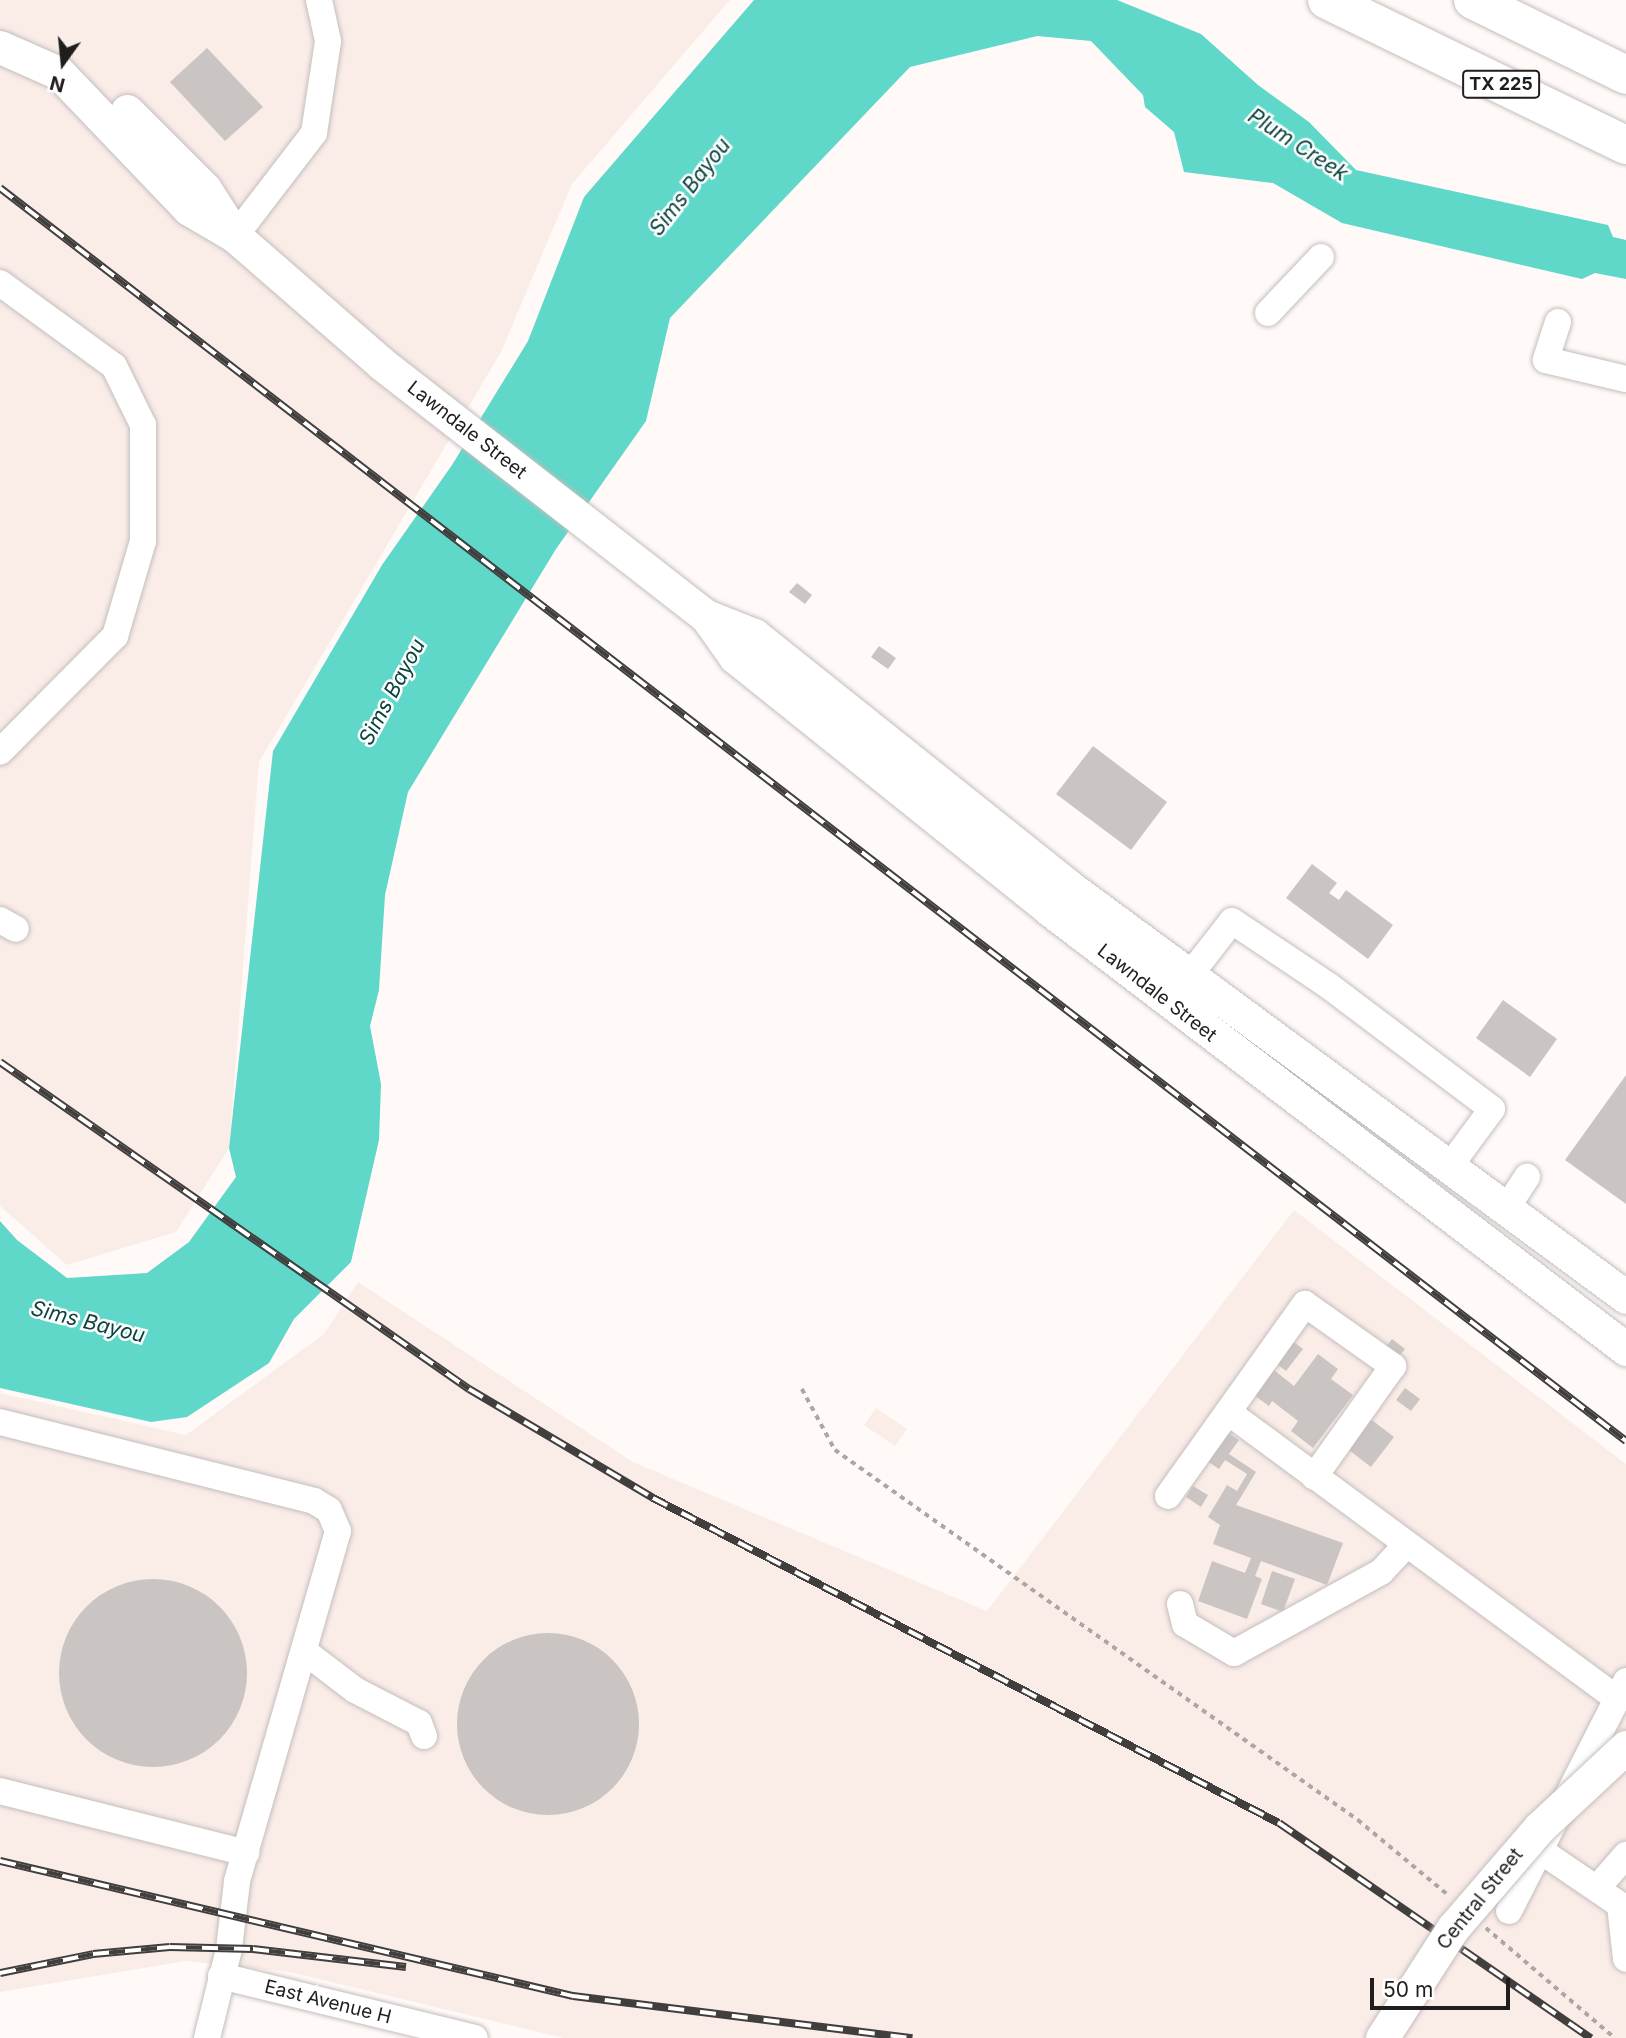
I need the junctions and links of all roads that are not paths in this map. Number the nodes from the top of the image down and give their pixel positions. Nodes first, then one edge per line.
1 (319, 0) edge
2 (1327, 0) edge
3 (1473, 0) edge
4 (0, 27) edge
5 (0, 47) edge
6 (1626, 75) edge
7 (1626, 145) edge
8 (235, 236) junction
9 (1321, 257) dead end
10 (0, 283) edge
11 (1268, 313) dead end
12 (1558, 322) dead end
13 (1626, 379) edge
14 (706, 616) junction
15 (0, 752) edge
16 (1189, 977) junction
17 (1168, 1002) junction
18 (1450, 1166) junction
19 (1527, 1177) dead end
20 (1508, 1206) junction
21 (1626, 1297) edge
22 (1626, 1349) edge
23 (1228, 1412) junction
24 (0, 1422) edge
25 (1314, 1477) junction
26 (1168, 1496) dead end
27 (1406, 1545) junction
28 (1180, 1604) dead end
29 (303, 1651) junction
30 (1621, 1690) edge
31 (1619, 1733) edge
32 (424, 1736) dead end
33 (0, 1791) edge
34 (1541, 1851) junction
35 (246, 1853) junction
36 (1626, 1855) edge
37 (1598, 1887) junction
38 (1623, 1907) edge
39 (1509, 1911) dead end
40 (1626, 1959) edge
41 (221, 1976) junction
42 (206, 2038) edge
43 (475, 2038) edge
44 (1382, 2038) edge

1 - 8 street
2 - 7 highway, TX 225
3 - 6 highway
4 - 8 main road, Lawndale Street
5 - 8 main road, Lawndale Street
8 - 14 main road, Lawndale Street
9 - 11 street
10 - 15 street
12 - 13 street
14 - 16 main road, Lawndale Street
14 - 17 main road, Lawndale Street
16 - 17 street
16 - 18 main road, Lawndale Street
16 - 18 street
17 - 22 main road, Lawndale Street
18 - 20 main road, Lawndale Street
19 - 20 street
20 - 21 main road, Lawndale Street
23 - 25 street
23 - 25 street
23 - 26 street
24 - 29 street
25 - 27 street
27 - 28 street
27 - 30 street
29 - 32 street
29 - 35 street
30 - 31 street, Central Street
31 - 34 street, Central Street
31 - 44 main road, Central Street, bridge
33 - 35 street
34 - 37 street
34 - 39 street, Central Street
35 - 41 street
36 - 37 street
37 - 38 street
38 - 40 street
41 - 42 street
41 - 43 street, East Avenue H

